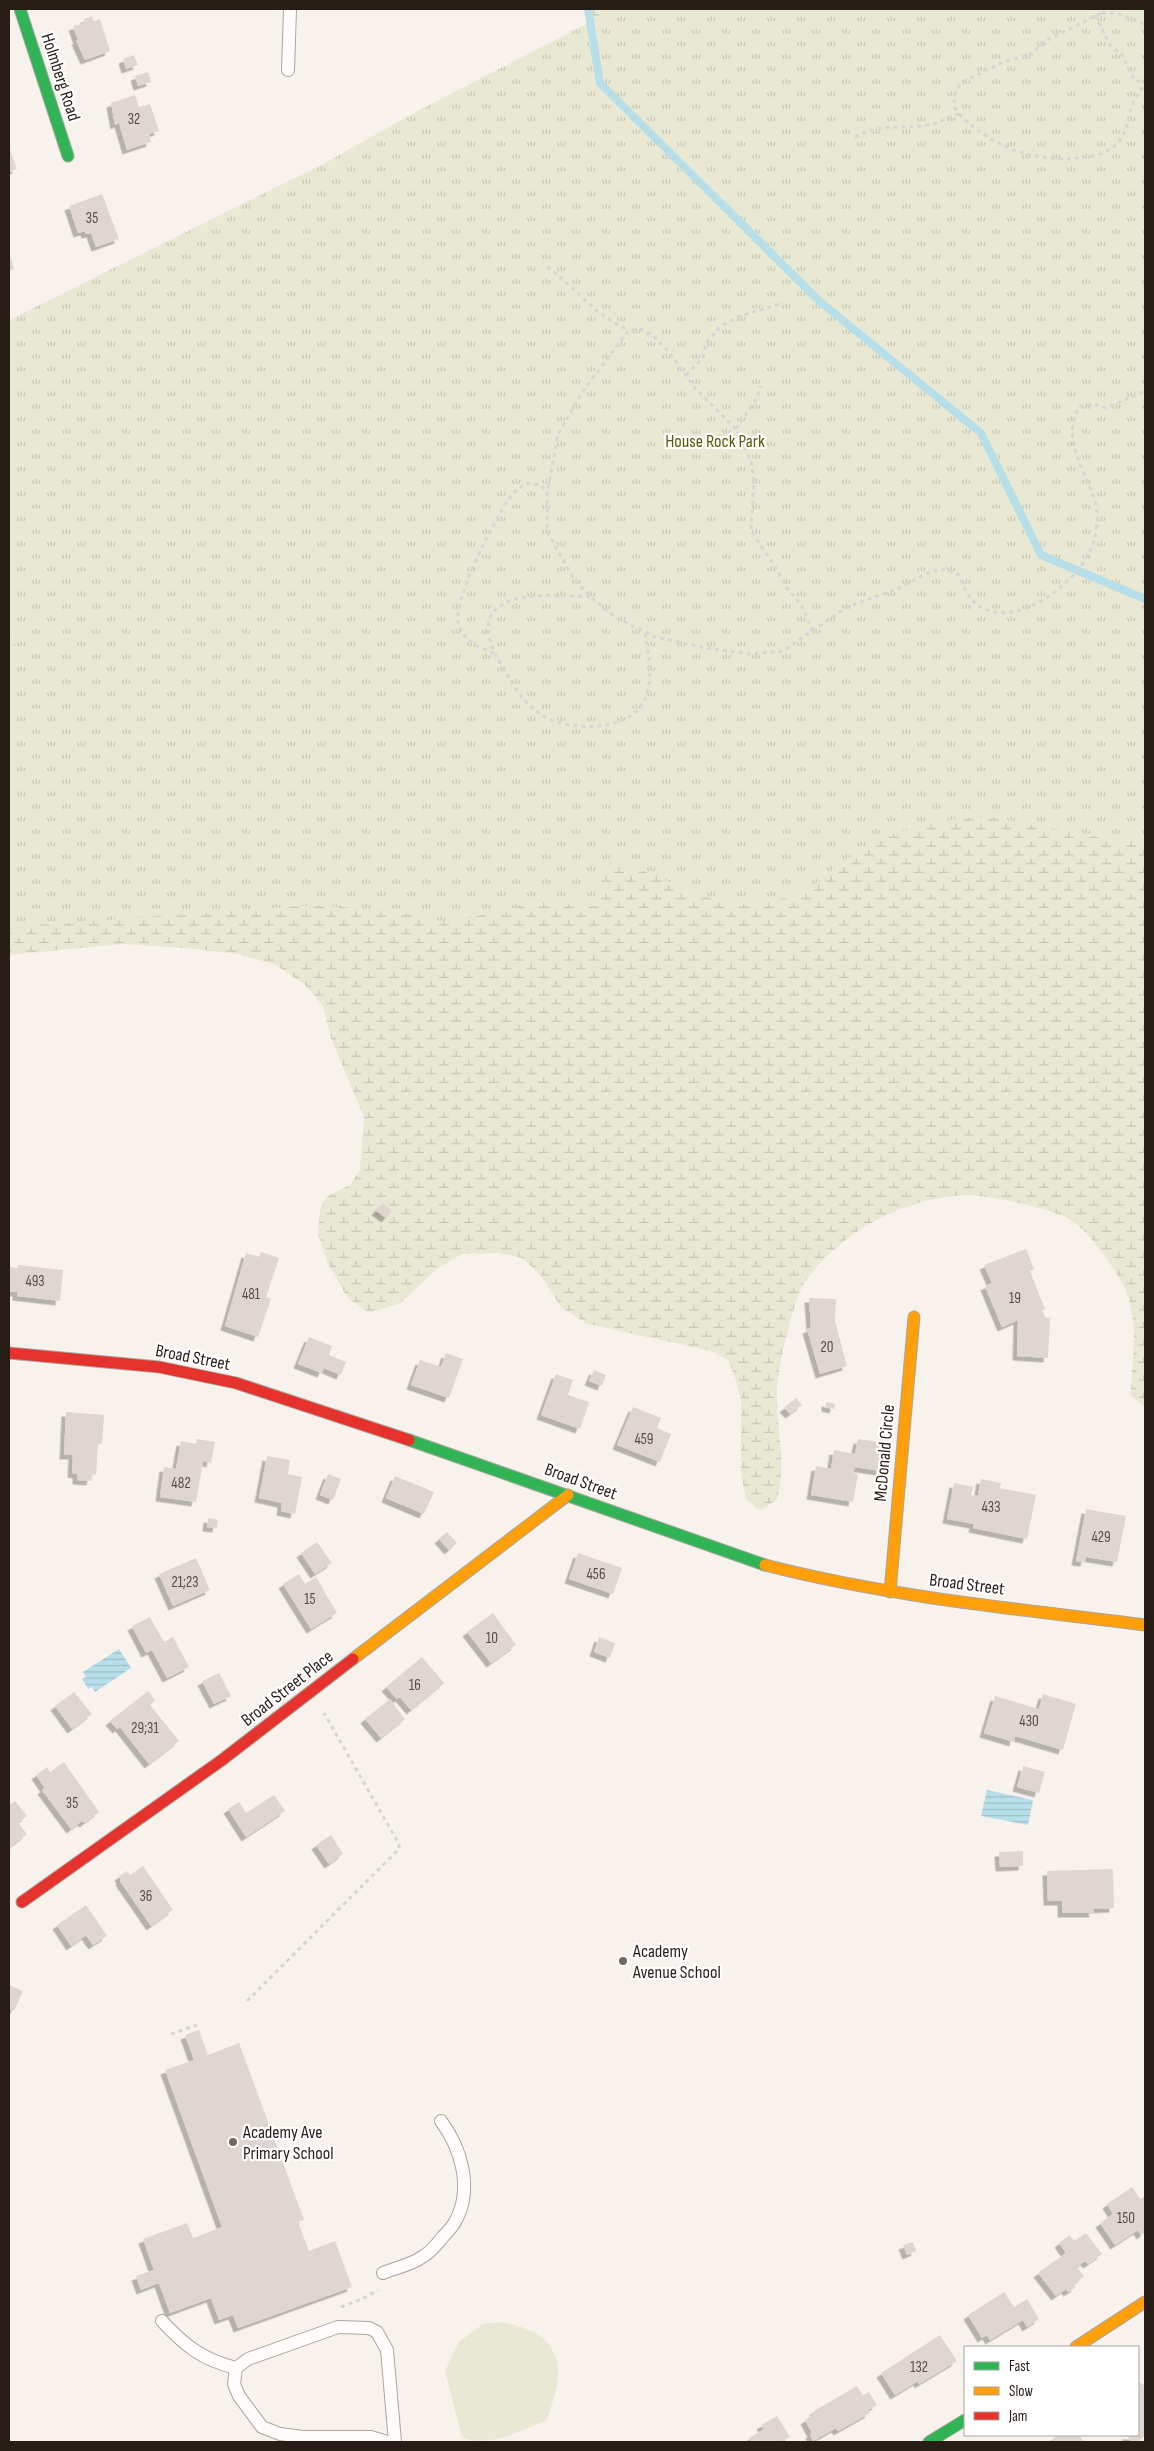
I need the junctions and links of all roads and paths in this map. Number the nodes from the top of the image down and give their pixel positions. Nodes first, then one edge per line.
1 (20, 9) edge
2 (290, 9) edge
3 (1102, 11) edge
4 (1094, 15) junction
5 (1145, 24) edge
6 (288, 70) dead end
7 (1145, 81) edge
8 (959, 114) junction
9 (855, 137) dead end
10 (68, 156) dead end
11 (547, 267) dead end
12 (783, 303) dead end
13 (629, 330) junction
14 (686, 375) junction
15 (761, 386) dead end
16 (1145, 391) edge
17 (736, 429) junction
18 (547, 494) junction
19 (591, 597) junction
20 (813, 631) junction
21 (645, 632) junction
22 (494, 653) junction
23 (914, 1318) dead end
24 (9, 1352) edge
25 (568, 1495) junction
26 (890, 1592) junction
27 (1145, 1625) edge
28 (311, 1691) junction
29 (22, 1902) dead end
30 (247, 2001) dead end
31 (197, 2025) dead end
32 (172, 2034) dead end
33 (441, 2121) dead end
34 (383, 2280) joint
35 (1145, 2302) edge
36 (335, 2309) dead end
37 (162, 2321) dead end
38 (1078, 2346) edge
39 (236, 2368) junction
40 (964, 2421) edge
41 (387, 2442) edge
42 (395, 2442) edge
43 (929, 2442) edge

1 - 10 street, Holmberg Road
2 - 6 lane
3 - 4 path
3 - 5 path
4 - 7 path
4 - 8 path
7 - 8 path
8 - 9 path
11 - 13 path
12 - 14 path
13 - 14 path
13 - 18 path
14 - 17 path
15 - 17 path
16 - 20 path
17 - 20 path
18 - 19 path
18 - 22 path
19 - 21 path
19 - 22 path
20 - 21 path
21 - 22 path
23 - 26 street, McDonald Circle
24 - 25 street, Broad Street
25 - 26 street, Broad Street
25 - 28 street, Broad Street Place
26 - 27 street, Broad Street
28 - 29 street, Broad Street Place
28 - 30 path
31 - 32 path
33 - 34 lane
34 - 36 path
35 - 38 street
37 - 39 lane
39 - 41 lane
39 - 42 lane
40 - 43 street

